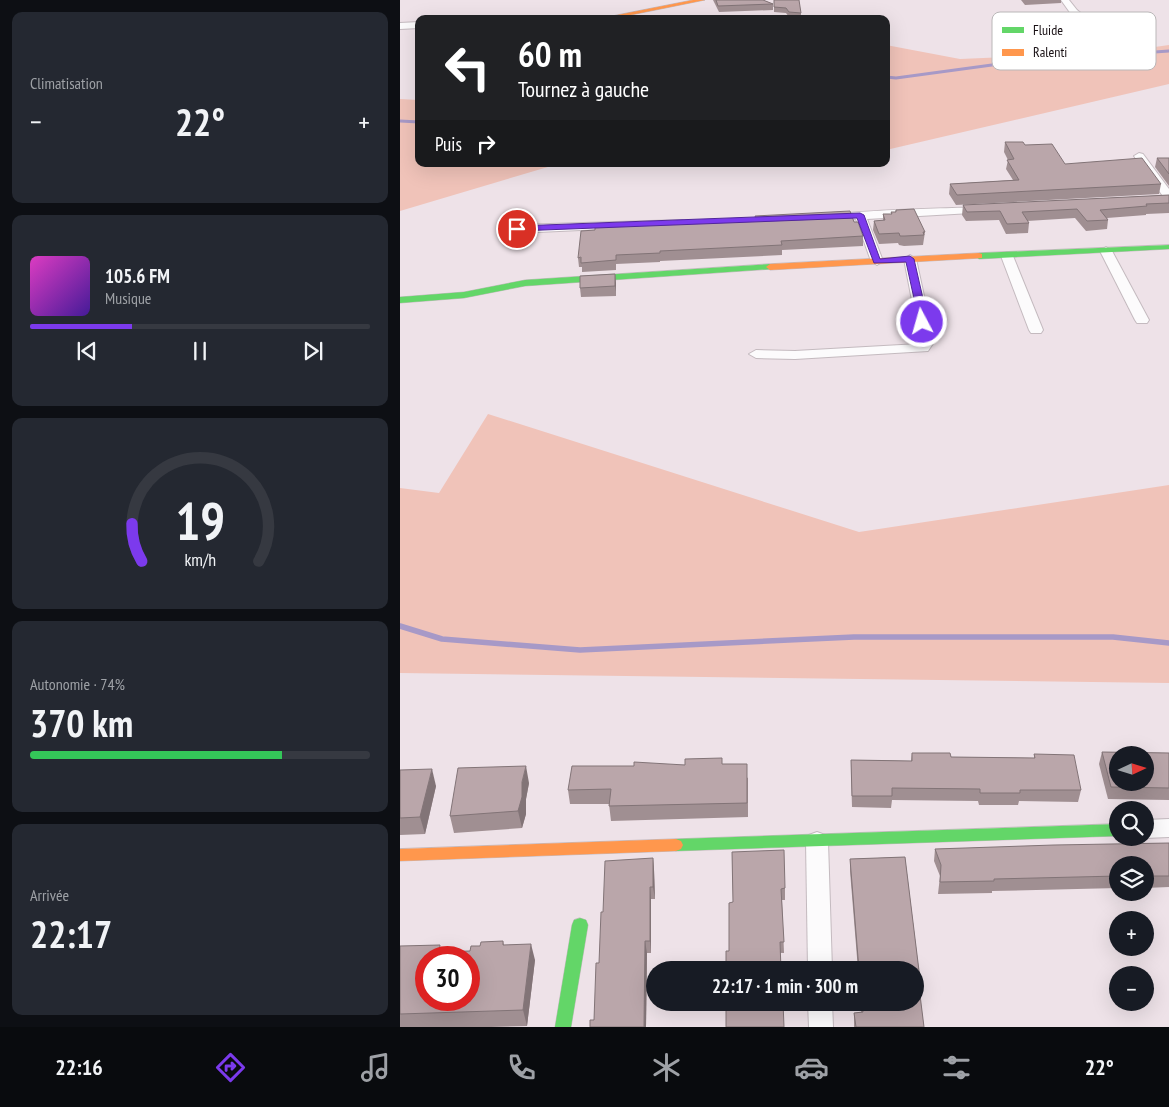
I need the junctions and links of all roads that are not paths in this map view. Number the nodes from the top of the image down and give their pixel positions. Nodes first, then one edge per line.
1 (702, 0) edge
2 (1065, 0) edge
3 (1074, 12) edge
4 (621, 15) edge
5 (415, 25) edge
6 (400, 26) edge
7 (1139, 156) edge
8 (1169, 198) edge
9 (1152, 200) edge
10 (996, 209) edge
11 (860, 215) junction
12 (822, 217) edge
13 (698, 223) edge
14 (517, 229) dead end
15 (1169, 247) edge
16 (1106, 251) junction
17 (1007, 256) junction
18 (910, 259) junction
19 (877, 261) junction
20 (400, 300) edge
21 (1142, 320) dead end
22 (1036, 330) dead end
23 (756, 354) dead end
24 (1169, 828) edge
25 (1154, 829) edge
26 (1109, 830) edge
27 (818, 841) junction
28 (400, 855) edge
29 (580, 925) dead end
30 (820, 961) edge
31 (820, 1011) edge
32 (563, 1027) edge
33 (821, 1027) edge

1 - 4 street
2 - 3 street
5 - 6 street
7 - 8 street
8 - 9 street
10 - 11 street
11 - 12 street
11 - 19 street
13 - 14 street
15 - 16 street
16 - 17 street
16 - 21 street
17 - 18 street
17 - 22 street
18 - 19 street
18 - 23 street
19 - 20 street
24 - 25 street
26 - 27 street
27 - 28 street
27 - 30 street
29 - 32 street
31 - 33 street

